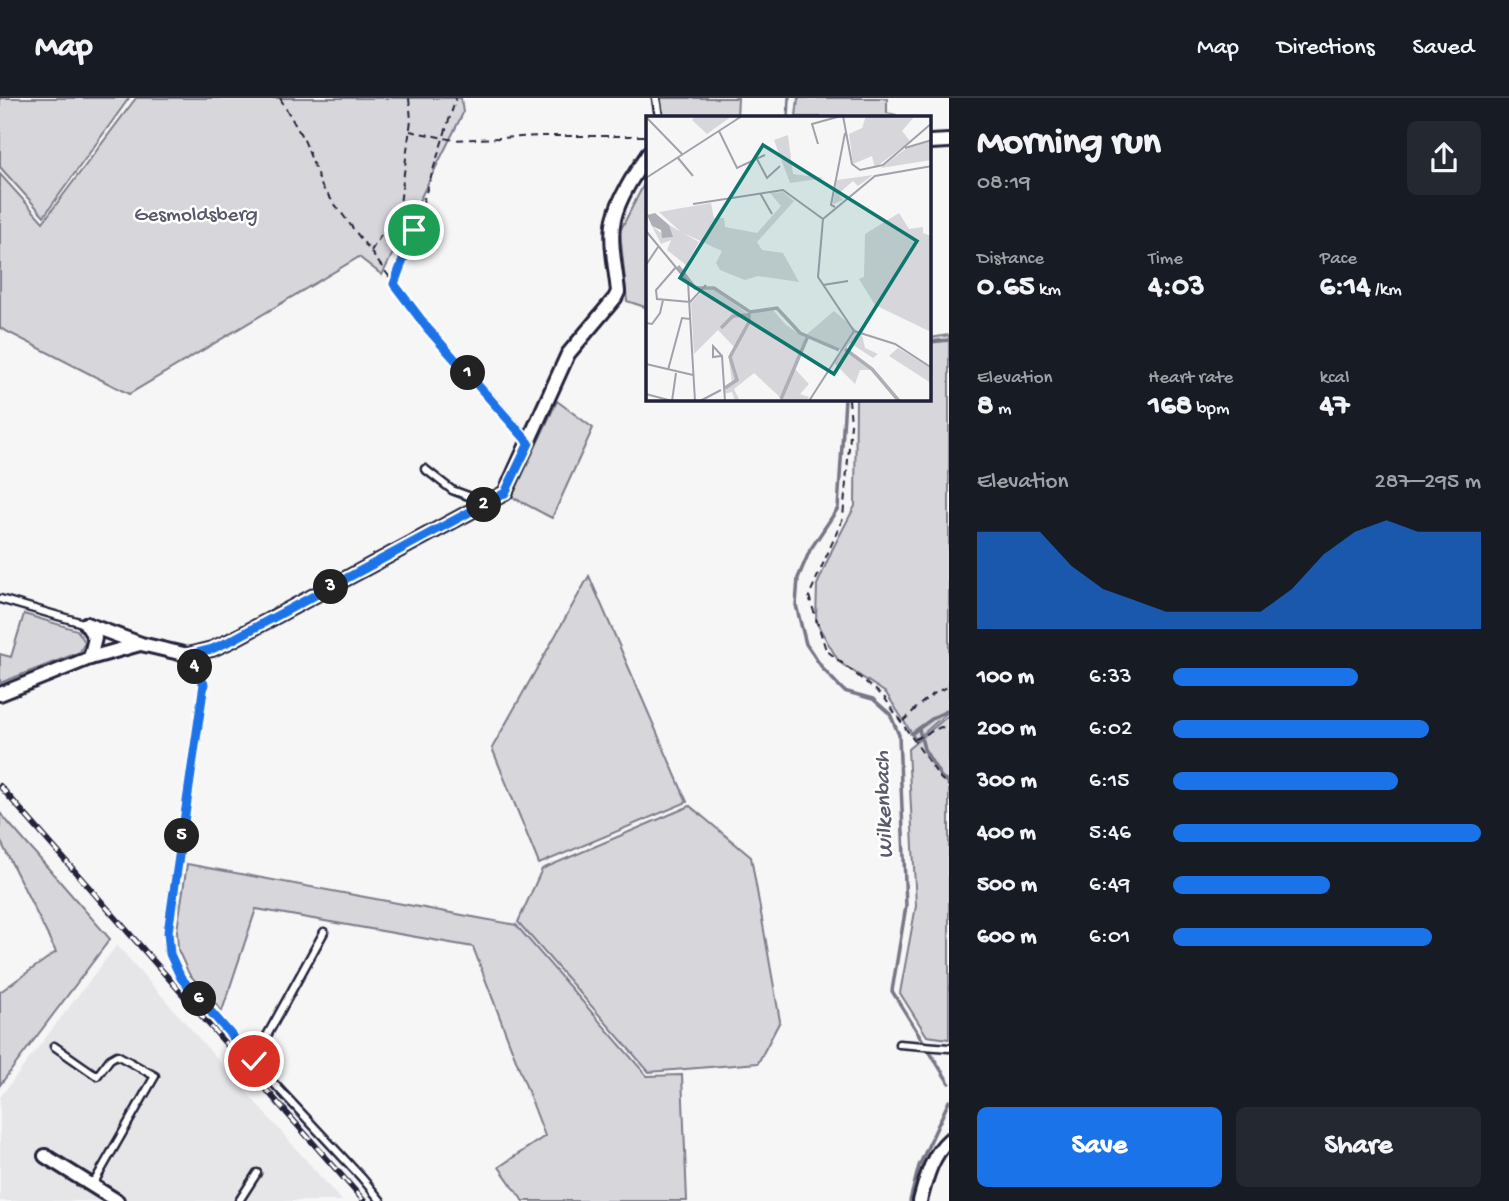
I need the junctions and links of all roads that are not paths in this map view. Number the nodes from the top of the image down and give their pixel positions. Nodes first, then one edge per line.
1 (656, 98) edge
2 (660, 116) edge
3 (646, 157) edge
4 (428, 329) road end
5 (529, 443) junction
6 (425, 469) dead end
7 (484, 505) junction
8 (0, 599) edge
9 (86, 624) junction
10 (141, 644) junction
11 (188, 655) junction
12 (90, 658) junction
13 (0, 694) edge
14 (324, 932) dead end
15 (900, 1044) dead end
16 (54, 1046) dead end
17 (949, 1048) edge
18 (254, 1061) junction
19 (949, 1140) edge
20 (45, 1156) dead end
21 (257, 1174) dead end
22 (92, 1186) junction
23 (117, 1201) edge
24 (239, 1201) edge
25 (381, 1201) edge
26 (920, 1201) edge

1 - 2 lane
3 - 5 street
4 - 5 lane
5 - 7 street
6 - 7 lane
7 - 11 street
8 - 9 lane
9 - 10 street
9 - 12 street
10 - 11 street
10 - 12 street
11 - 18 lane
12 - 13 street
14 - 18 lane
15 - 17 lane
16 - 22 lane
18 - 25 lane
19 - 26 street
20 - 22 street
21 - 24 lane
22 - 23 street

